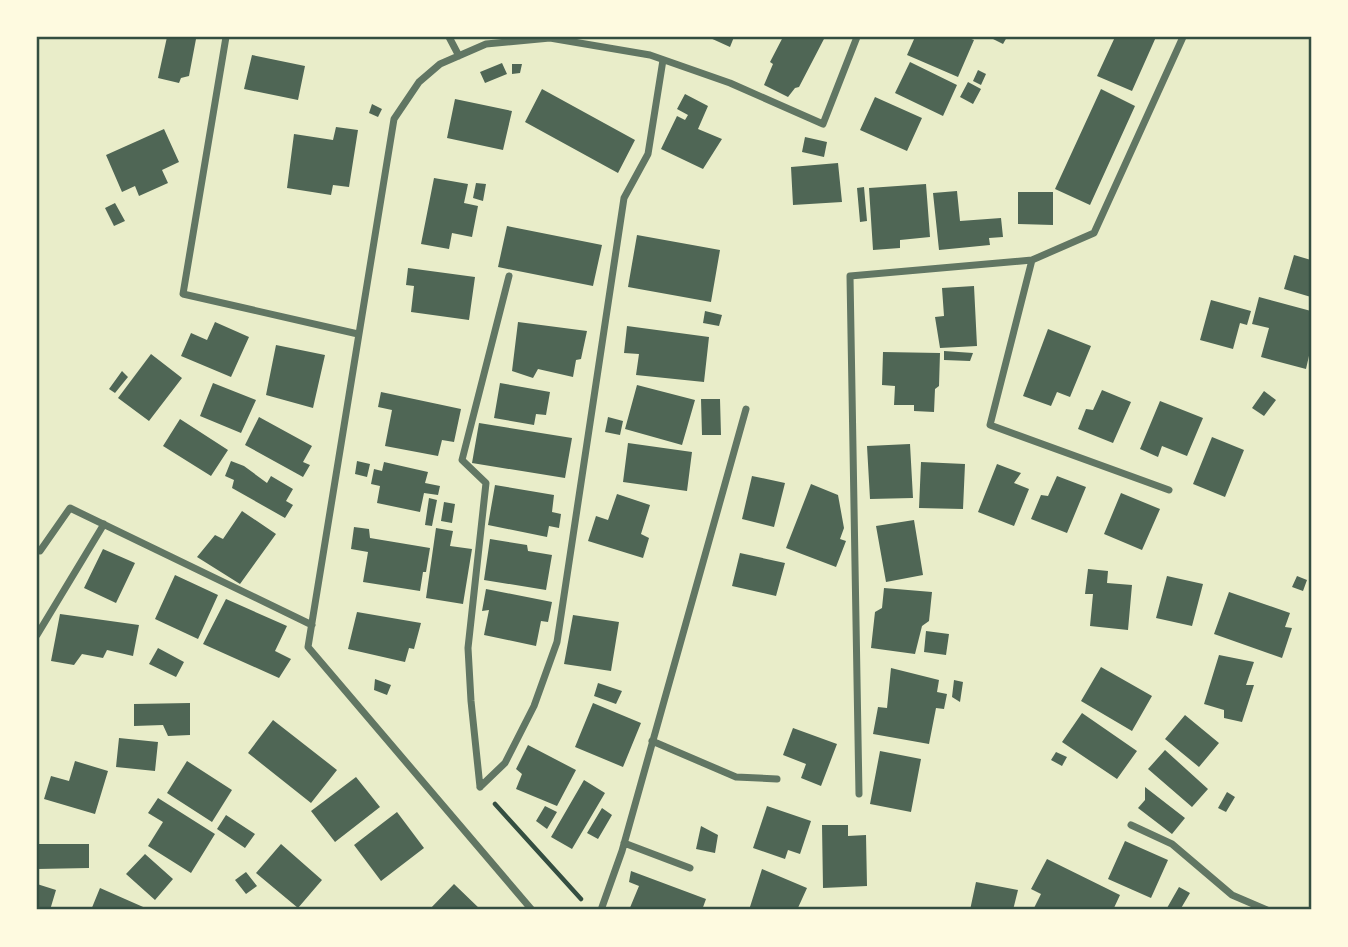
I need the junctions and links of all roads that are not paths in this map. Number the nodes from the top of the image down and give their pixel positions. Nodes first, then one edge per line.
1 (226, 37) edge
2 (449, 37) edge
3 (857, 37) edge
4 (1184, 37) edge
5 (459, 55) junction
6 (663, 60) junction
7 (1032, 261) junction
8 (509, 276) dead end
9 (358, 334) junction
10 (746, 409) dead end
11 (1169, 489) dead end
12 (104, 524) junction
13 (37, 550) edge
14 (312, 625) junction
15 (37, 635) edge
16 (652, 741) junction
17 (777, 779) dead end
18 (859, 794) dead end
19 (1131, 825) dead end
20 (624, 844) junction
21 (690, 868) dead end
22 (532, 910) edge
23 (601, 910) edge
24 (1267, 910) edge

1 - 9 street
2 - 5 street
3 - 6 street
4 - 7 street
5 - 6 street
5 - 9 street
6 - 8 street
7 - 11 street
7 - 18 street
9 - 14 street
10 - 16 street
12 - 13 street
12 - 14 street
12 - 15 street
14 - 22 street
16 - 17 street
16 - 20 street
19 - 24 street
20 - 21 street
20 - 23 street

